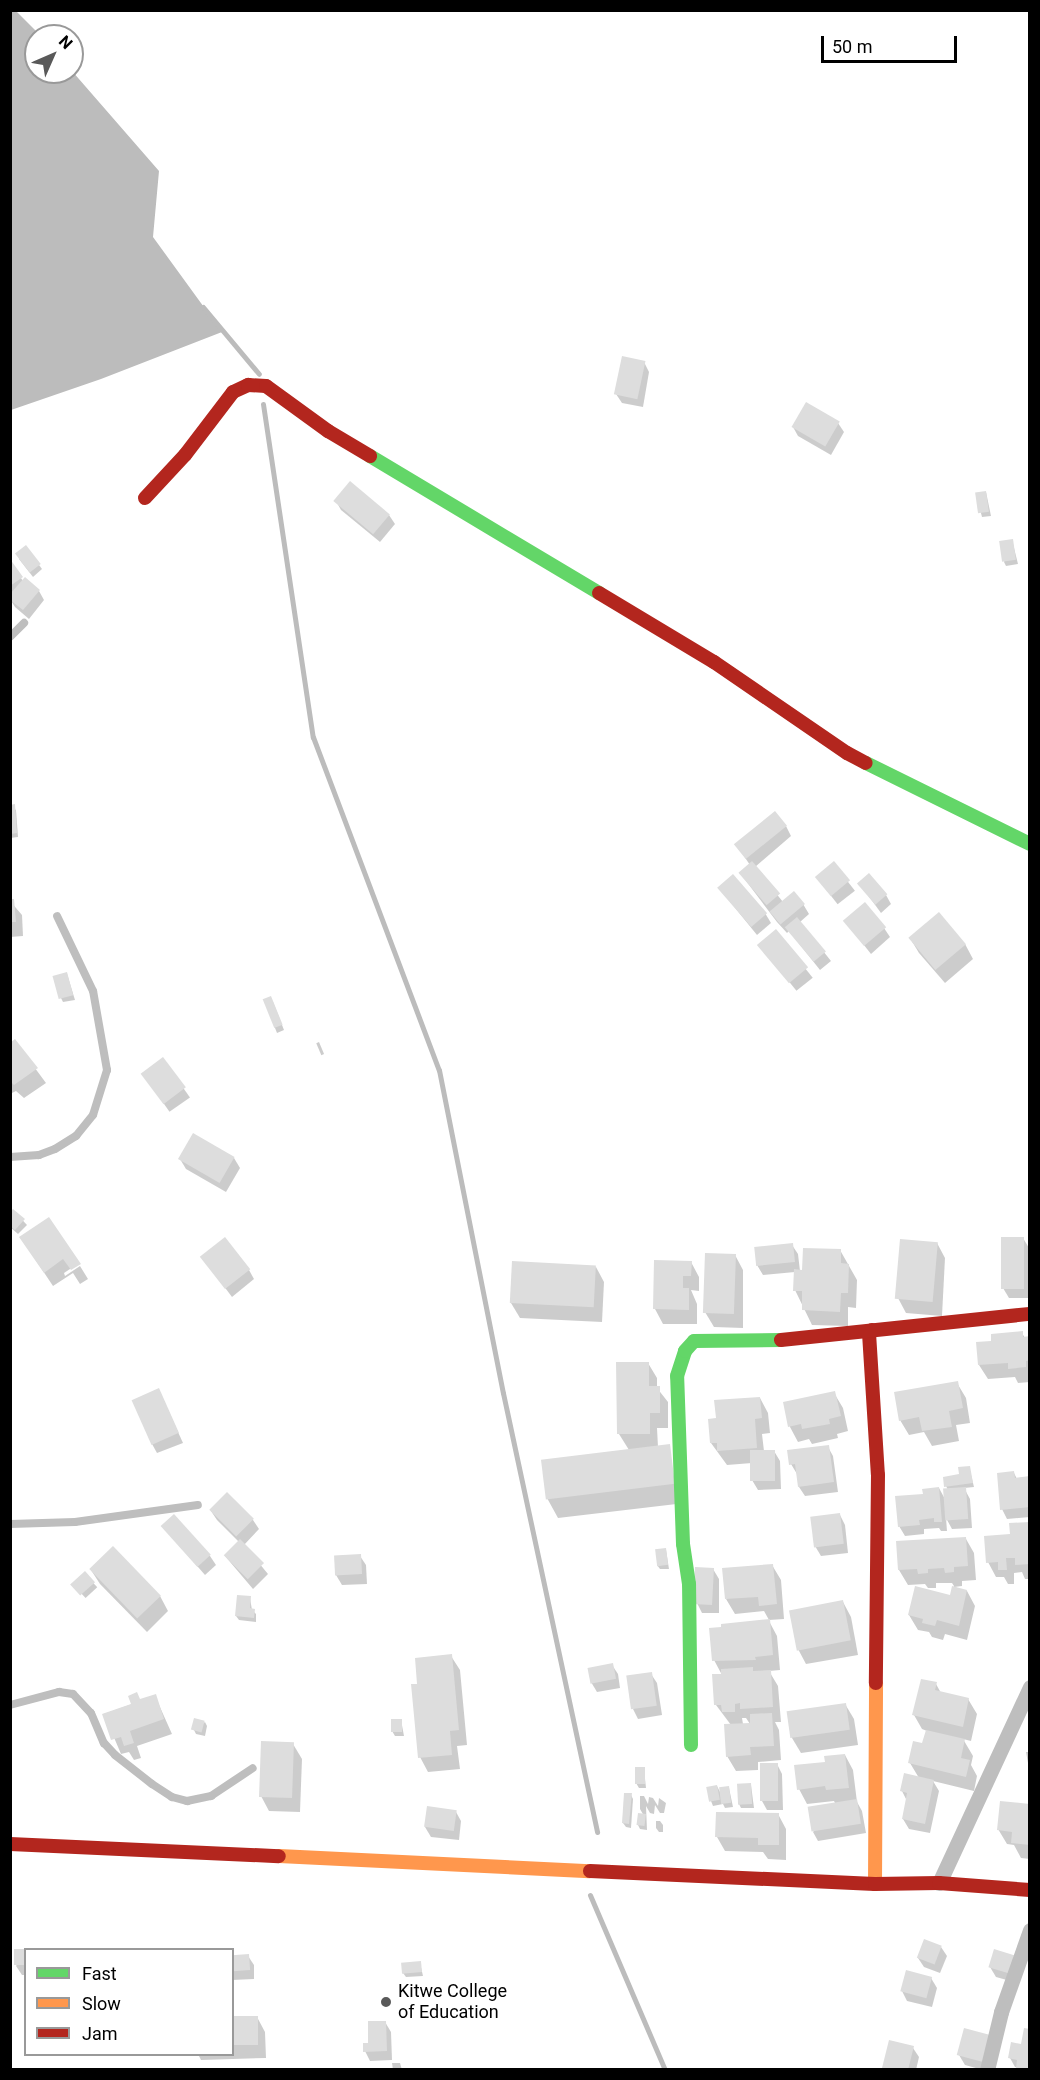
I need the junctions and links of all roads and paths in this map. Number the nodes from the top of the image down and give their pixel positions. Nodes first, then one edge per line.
1 (145, 498) dead end
2 (24, 622) dead end
3 (10, 637) edge
4 (1029, 844) edge
5 (57, 916) dead end
6 (10, 1157) edge
7 (1029, 1314) edge
8 (872, 1330) junction
9 (198, 1505) dead end
10 (10, 1524) edge
11 (1029, 1687) edge
12 (10, 1705) edge
13 (691, 1745) dead end
14 (253, 1768) dead end
15 (10, 1844) edge
16 (939, 1883) junction
17 (875, 1884) junction
18 (1029, 1890) edge
19 (1029, 1930) edge
20 (987, 2070) edge

1 - 4 street
2 - 3 lane
5 - 6 lane
7 - 8 street
8 - 13 street
8 - 17 street
9 - 10 lane
11 - 16 street
12 - 14 lane
15 - 17 street
16 - 17 street
16 - 18 street
19 - 20 street

